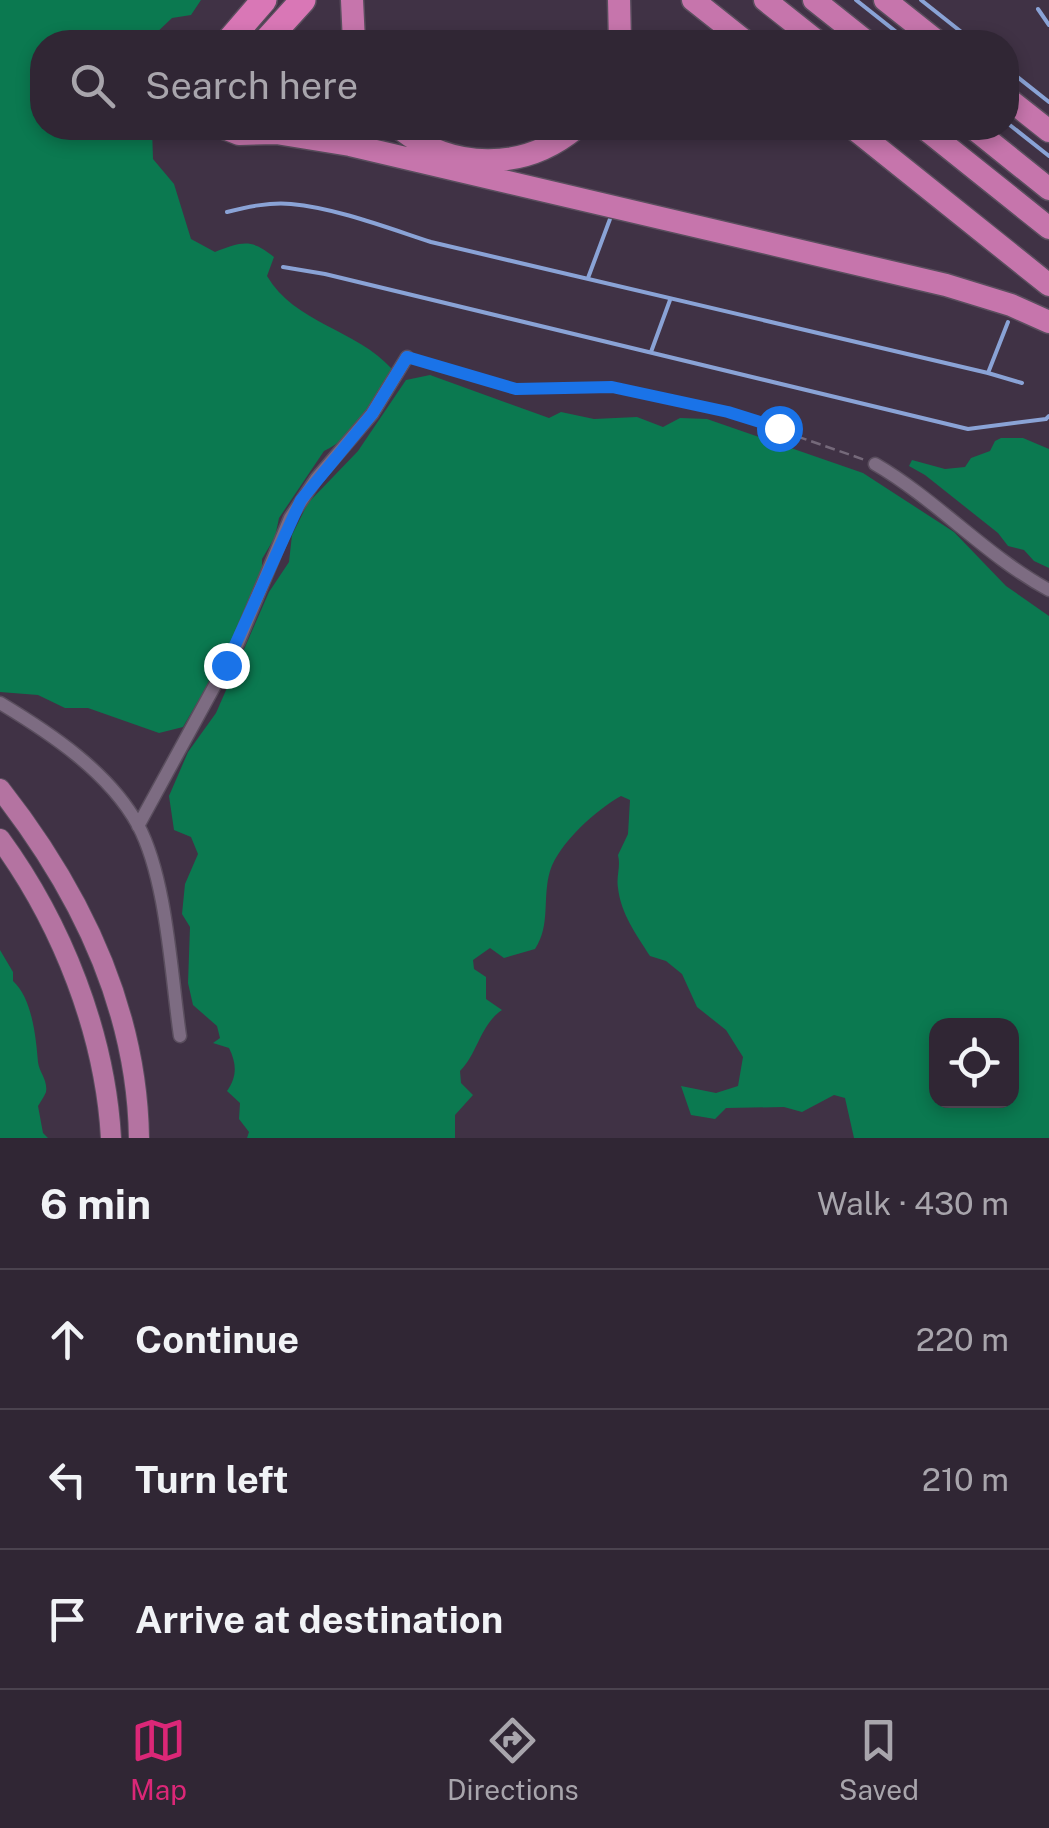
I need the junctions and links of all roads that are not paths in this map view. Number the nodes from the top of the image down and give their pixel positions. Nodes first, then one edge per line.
1 (264, 0) edge
2 (304, 0) edge
3 (352, 0) edge
4 (619, 0) edge
5 (693, 0) edge
6 (765, 0) edge
7 (814, 0) edge
8 (885, 0) edge
9 (238, 30) edge
10 (276, 30) edge
11 (353, 30) edge
12 (620, 30) edge
13 (731, 30) edge
14 (803, 30) edge
15 (852, 30) edge
16 (923, 30) edge
17 (1019, 108) edge
18 (1049, 131) edge
19 (322, 140) edge
20 (419, 140) edge
21 (557, 140) edge
22 (867, 140) edge
23 (939, 140) edge
24 (988, 140) edge
25 (1049, 188) edge
26 (1049, 228) edge
27 (1049, 285) edge
28 (1049, 322) edge
29 (407, 357) road end
30 (874, 464) road end
31 (1049, 590) edge
32 (0, 703) edge
33 (0, 790) edge
34 (138, 826) junction
35 (0, 840) edge
36 (180, 1036) dead end
37 (111, 1138) edge
38 (140, 1138) edge

1 - 9 highway
2 - 10 highway
3 - 11 highway
4 - 12 highway
5 - 13 highway
6 - 14 highway
7 - 15 highway
8 - 16 highway
17 - 18 highway
19 - 28 highway
20 - 21 highway
22 - 27 highway
23 - 26 highway
24 - 25 highway
29 - 34 street
30 - 31 street
32 - 34 street
33 - 38 main road
34 - 36 street
35 - 37 main road

